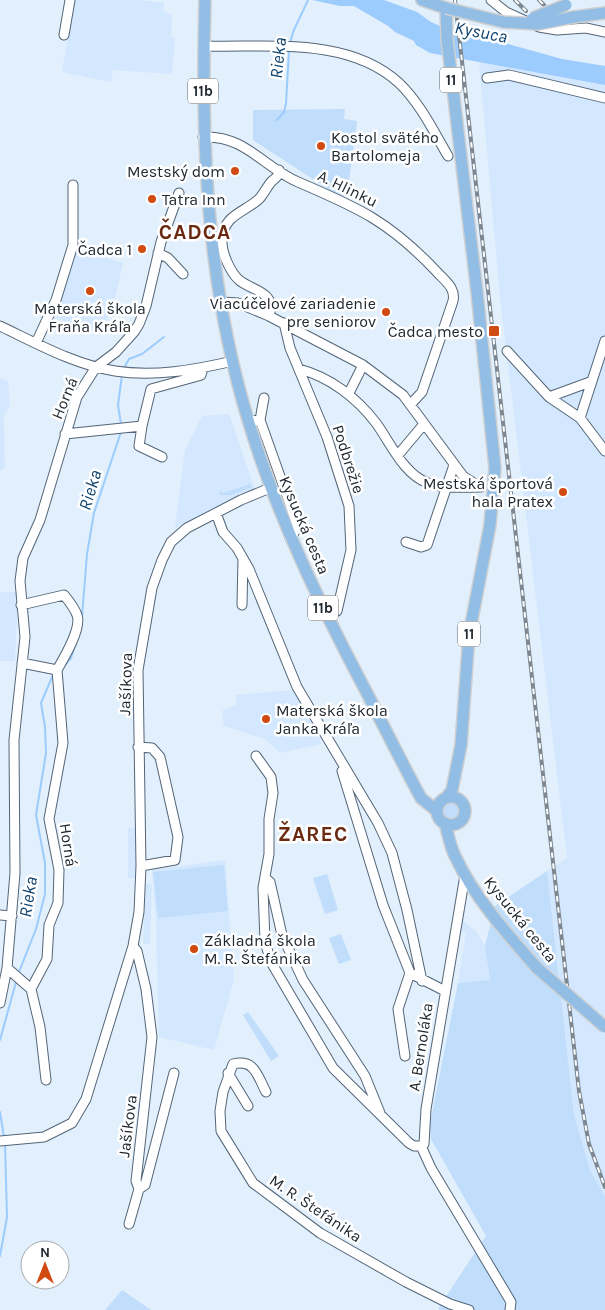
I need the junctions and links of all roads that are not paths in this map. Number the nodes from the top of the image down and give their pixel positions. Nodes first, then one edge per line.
1 (70, 0) edge
2 (205, 0) edge
3 (422, 0) edge
4 (491, 0) edge
5 (573, 0) edge
6 (446, 8) junction
7 (605, 13) edge
8 (514, 23) junction
9 (605, 32) edge
10 (64, 35) dead end
11 (204, 46) junction
12 (487, 78) dead end
13 (605, 98) edge
14 (203, 137) junction
15 (448, 156) dead end
16 (279, 170) junction
17 (73, 185) dead end
18 (179, 193) dead end
19 (158, 253) junction
20 (183, 274) dead end
21 (221, 302) junction
22 (270, 316) junction
23 (284, 322) junction
24 (0, 326) edge
25 (605, 341) edge
26 (36, 343) junction
27 (507, 351) dead end
28 (233, 361) junction
29 (363, 365) junction
30 (96, 366) junction
31 (203, 368) junction
32 (299, 369) junction
33 (590, 382) junction
34 (349, 393) junction
35 (549, 397) junction
36 (264, 398) dead end
37 (411, 404) junction
38 (580, 418) junction
39 (254, 421) junction
40 (424, 424) junction
41 (142, 426) junction
42 (65, 434) junction
43 (605, 451) edge
44 (398, 455) junction
45 (162, 457) dead end
46 (454, 465) junction
47 (480, 487) junction
48 (270, 488) junction
49 (446, 488) junction
50 (494, 489) junction
51 (216, 513) junction
52 (290, 538) junction
53 (406, 542) dead end
54 (243, 558) junction
55 (21, 605) junction
56 (242, 605) dead end
57 (337, 611) dead end
58 (22, 663) junction
59 (57, 670) junction
60 (138, 729) junction
61 (461, 744) junction
62 (138, 747) junction
63 (152, 748) junction
64 (256, 756) dead end
65 (338, 758) junction
66 (460, 799) junction
67 (442, 803) junction
68 (451, 823) junction
69 (141, 866) junction
70 (463, 871) junction
71 (265, 878) junction
72 (478, 894) junction
73 (460, 904) junction
74 (0, 915) edge
75 (12, 916) junction
76 (133, 946) junction
77 (7, 968) junction
78 (410, 973) junction
79 (422, 981) junction
80 (31, 988) junction
81 (445, 991) junction
82 (0, 1003) edge
83 (605, 1027) edge
84 (405, 1056) dead end
85 (174, 1073) dead end
86 (228, 1073) junction
87 (46, 1080) dead end
88 (266, 1092) dead end
89 (248, 1106) dead end
90 (382, 1118) junction
91 (0, 1141) edge
92 (420, 1146) junction
93 (139, 1189) junction
94 (129, 1224) dead end
95 (469, 1310) edge
96 (510, 1310) edge

1 - 10 street
2 - 11 main road, 11b
3 - 6 main road
4 - 9 street
5 - 8 main road, bridge
6 - 8 main road, bridge
6 - 50 main road, 11
7 - 8 main road, bridge
11 - 14 main road, 11b
11 - 15 street
12 - 13 street
14 - 16 street, A. Hlinku
14 - 21 main road, 11b
16 - 22 street
16 - 37 street, A. Hlinku
17 - 26 street
18 - 19 street, Horná
19 - 20 street
19 - 30 street, Horná
21 - 22 street
21 - 28 main road, 11b
22 - 23 street
23 - 29 street
23 - 32 street, Podbrežie
24 - 26 street
25 - 33 street
26 - 30 street
27 - 35 street
28 - 31 street
28 - 39 main road, Kysucká cesta / 11b
29 - 34 street
29 - 37 street
30 - 31 street
30 - 42 street, Horná
31 - 41 street
32 - 34 street
32 - 57 street, Podbrežie
33 - 35 street
33 - 38 street
34 - 44 street
35 - 38 street
36 - 39 street
37 - 40 street
38 - 43 street
39 - 48 main road, Kysucká cesta / 11b
39 - 52 street
40 - 44 street
40 - 46 street
41 - 42 street
41 - 45 street
42 - 55 street, Horná
44 - 49 street
46 - 47 street
46 - 49 street
47 - 49 street
47 - 50 street
48 - 51 street, Jašíkova
48 - 52 main road, Kysucká cesta / 11b
49 - 53 street
50 - 61 main road, 11
51 - 54 street
51 - 60 street, Jašíkova
52 - 67 main road, Kysucká cesta / 11b
54 - 56 street
54 - 65 street
55 - 58 street, Horná
55 - 59 street
58 - 59 street
58 - 75 street, Horná
59 - 80 street, Horná
60 - 62 street, Jašíkova
60 - 63 street
61 - 66 main road, 11
61 - 67 main road, 11
62 - 63 street
62 - 69 street, Jašíkova
63 - 69 street
64 - 71 street
65 - 78 street
65 - 79 street
66 - 67 main road
66 - 68 main road, Kysucká cesta / 11
67 - 68 main road, Kysucká cesta / 11
68 - 70 main road, Kysucká cesta / 11
69 - 76 street, Jašíkova
70 - 72 main road, Kysucká cesta / 11
70 - 73 street, A. Bernoláka
71 - 90 street
71 - 90 street
72 - 73 street
72 - 83 main road, Kysucká cesta / 11, bridge
73 - 81 street, A. Bernoláka
74 - 75 street
75 - 77 street, Horná
76 - 91 street, Jašíkova
76 - 93 street, Jašíkova
77 - 80 street
77 - 82 street, Horná
78 - 79 street
78 - 84 street
79 - 81 street
80 - 87 street
81 - 92 street, A. Bernoláka
85 - 93 street, Jašíkova
86 - 88 street
86 - 89 street
86 - 95 street, M. R. Štefánika
90 - 92 street
92 - 96 street
93 - 94 street

